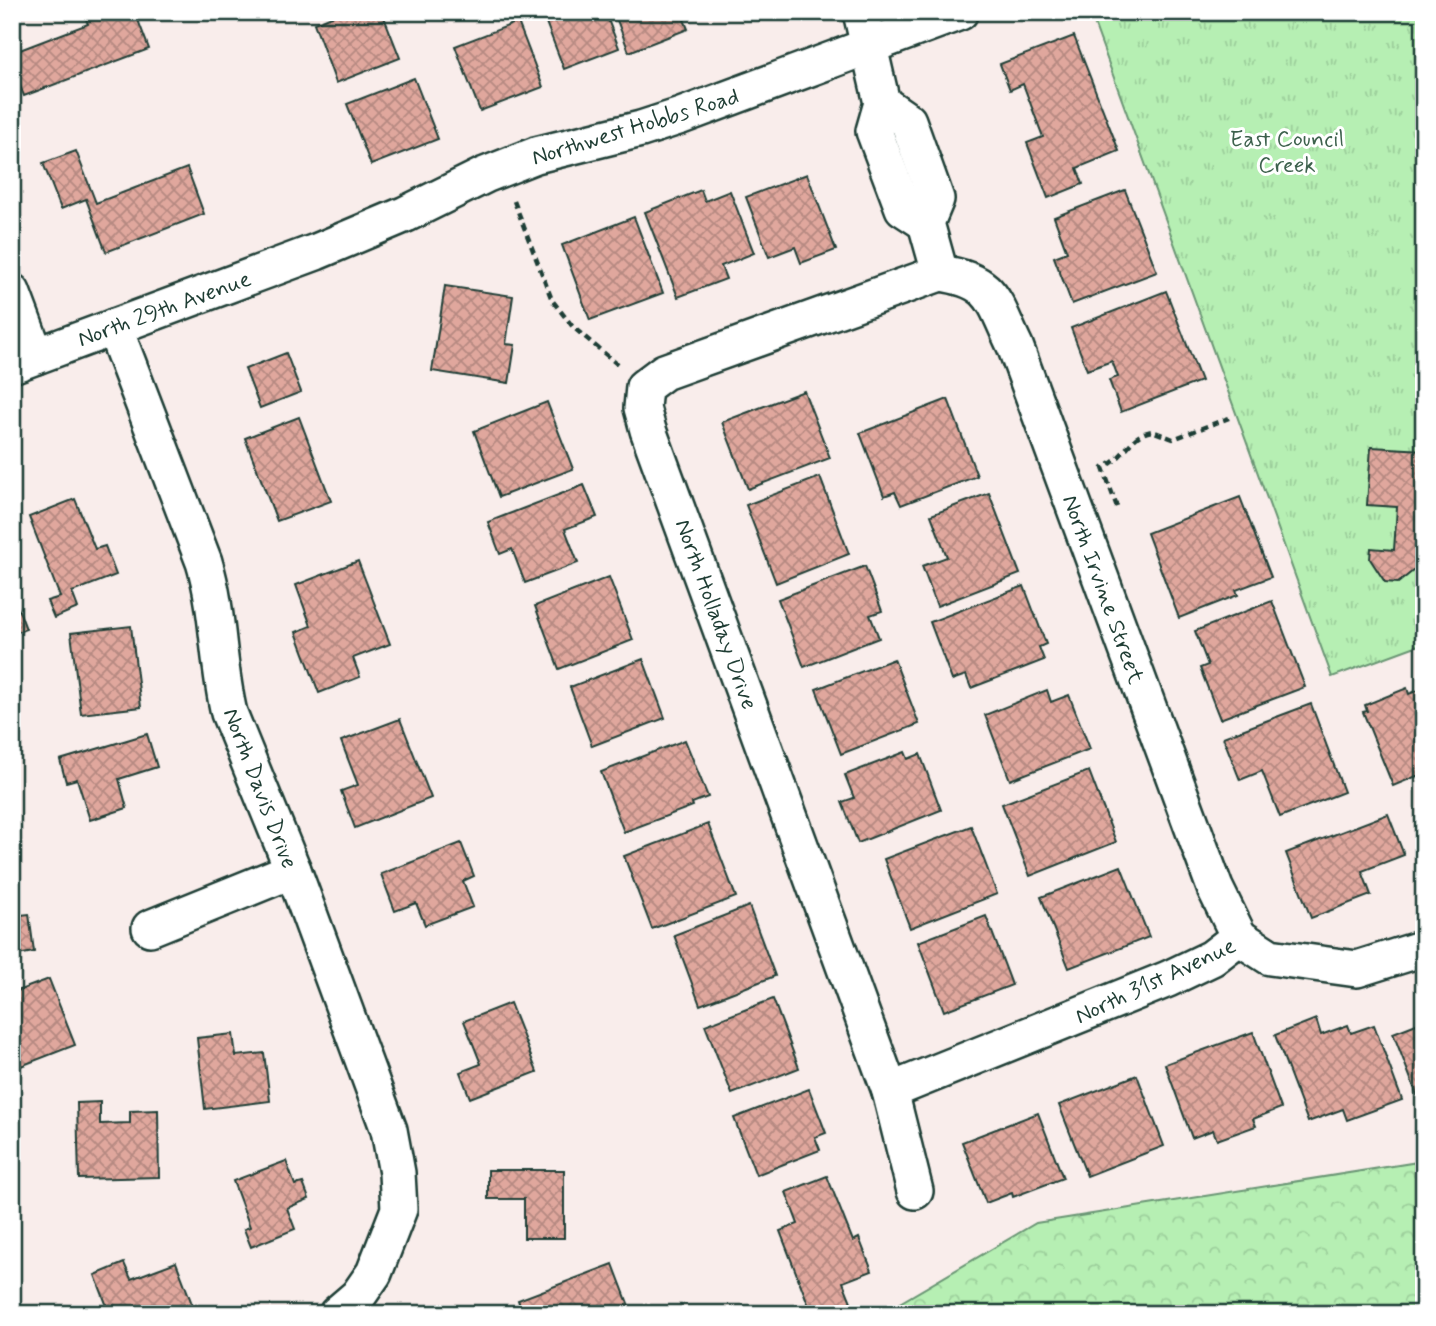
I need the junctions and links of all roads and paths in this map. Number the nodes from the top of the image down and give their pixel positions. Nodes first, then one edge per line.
1 (861, 12) edge
2 (960, 12) edge
3 (869, 46) junction
4 (502, 169) junction
5 (316, 252) joint
6 (940, 273) junction
7 (12, 292) edge
8 (114, 327) junction
9 (24, 360) edge
10 (644, 387) junction
11 (1228, 418) dead end
12 (1117, 507) dead end
13 (293, 870) junction
14 (149, 929) dead end
15 (1238, 937) junction
16 (1424, 948) edge
17 (890, 1091) junction
18 (915, 1191) dead end
19 (337, 1314) edge

1 - 3 street
2 - 3 street, Northwest Hobbs Road
3 - 4 street, Northwest Hobbs Road
3 - 6 street
4 - 5 street, Northwest Hobbs Road
4 - 10 path
5 - 8 street, North 29th Avenue
6 - 10 street
6 - 15 street, North Irvine Street
7 - 9 street
8 - 9 street, North 29th Avenue
8 - 13 street, North Davis Drive
10 - 17 street, North Holladay Drive
11 - 12 path
13 - 14 street
13 - 19 street, North Davis Drive
15 - 16 street, North 31st Avenue
15 - 17 street, North 31st Avenue
17 - 18 street, North Holladay Drive

